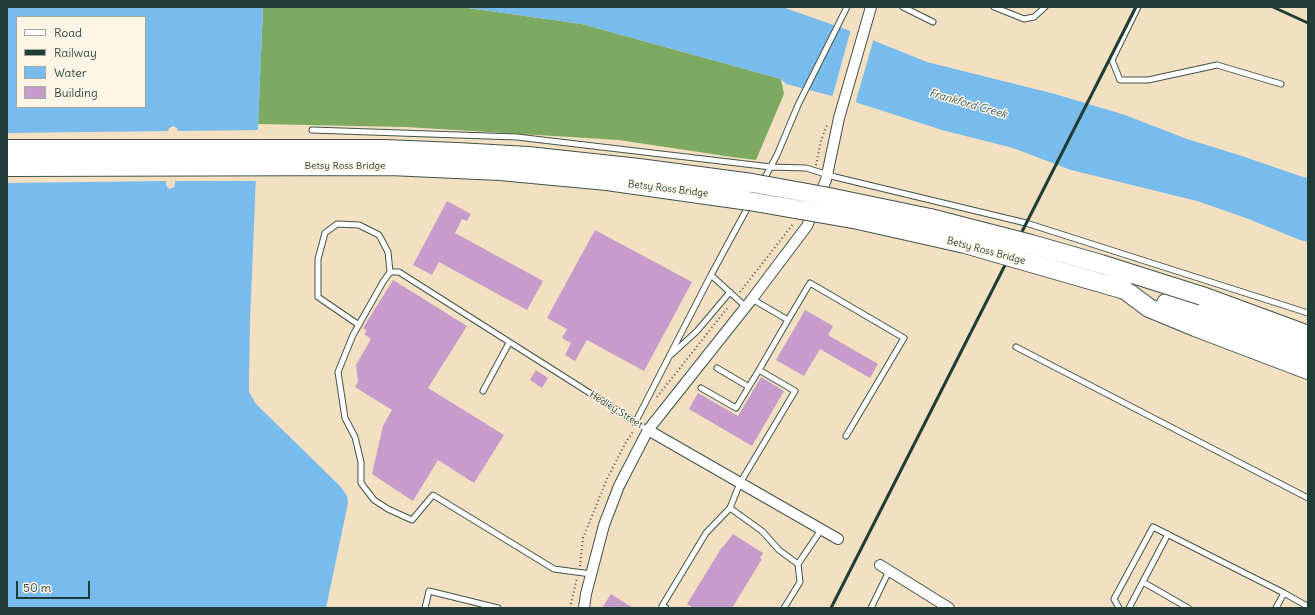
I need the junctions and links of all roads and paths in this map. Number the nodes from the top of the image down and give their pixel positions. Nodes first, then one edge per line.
1 (847, 7) edge
2 (871, 7) edge
3 (903, 7) edge
4 (994, 7) edge
5 (1045, 7) edge
6 (1138, 7) edge
7 (933, 22) dead end
8 (1281, 84) dead end
9 (312, 130) dead end
10 (7, 149) edge
11 (7, 167) edge
12 (771, 167) junction
13 (827, 175) junction
14 (390, 272) junction
15 (711, 275) junction
16 (1125, 290) junction
17 (730, 292) junction
18 (1202, 296) junction
19 (749, 303) junction
20 (1308, 313) edge
21 (788, 320) junction
22 (1308, 323) edge
23 (359, 325) junction
24 (1308, 335) edge
25 (510, 343) junction
26 (1016, 347) dead end
27 (1308, 354) edge
28 (669, 357) junction
29 (717, 368) dead end
30 (759, 370) junction
31 (1308, 370) edge
32 (749, 387) junction
33 (701, 388) dead end
34 (483, 391) dead end
35 (635, 423) junction
36 (648, 430) junction
37 (846, 436) dead end
38 (740, 483) junction
39 (1308, 498) edge
40 (730, 508) junction
41 (821, 530) junction
42 (1168, 534) junction
43 (838, 539) dead end
44 (798, 564) junction
45 (880, 565) dead end
46 (889, 571) junction
47 (591, 574) junction
48 (1143, 582) junction
49 (1284, 593) junction
50 (425, 608) edge
51 (498, 608) edge
52 (584, 608) edge
53 (666, 608) edge
54 (784, 608) edge
55 (871, 608) edge
56 (949, 608) edge
57 (1120, 608) edge
58 (1129, 608) edge
59 (1188, 608) edge
60 (1276, 608) edge
61 (1307, 608) edge

1 - 12 lane
2 - 13 street
3 - 7 lane
4 - 5 lane
6 - 8 lane
9 - 12 lane
10 - 18 highway, Betsy Ross Bridge, bridge
11 - 16 highway, Betsy Ross Bridge, bridge
12 - 13 lane
12 - 15 lane
13 - 19 street
13 - 20 lane
14 - 23 lane
14 - 23 lane
14 - 25 lane, Hedley Street
15 - 17 lane
15 - 28 lane
16 - 27 highway, Betsy Ross Bridge
16 - 31 highway
17 - 19 lane
17 - 28 lane
18 - 22 highway
18 - 24 highway, Betsy Ross Bridge
19 - 21 lane
19 - 36 street
21 - 30 lane
21 - 37 lane
23 - 47 lane
25 - 34 lane
25 - 35 lane, Hedley Street
26 - 39 lane
28 - 35 lane
29 - 32 lane
30 - 32 lane
30 - 38 lane
32 - 33 lane
35 - 36 lane, Hedley Street
36 - 38 street, Hedley Street
36 - 47 street
38 - 40 lane
38 - 41 street, Hedley Street
40 - 44 lane
40 - 53 lane
41 - 43 street, Hedley Street
41 - 44 lane
42 - 48 lane
42 - 49 lane
42 - 57 lane
44 - 54 lane
45 - 46 street
46 - 55 lane
46 - 56 street
47 - 52 street
48 - 58 lane
48 - 59 lane
49 - 60 lane
49 - 61 lane
50 - 51 lane

